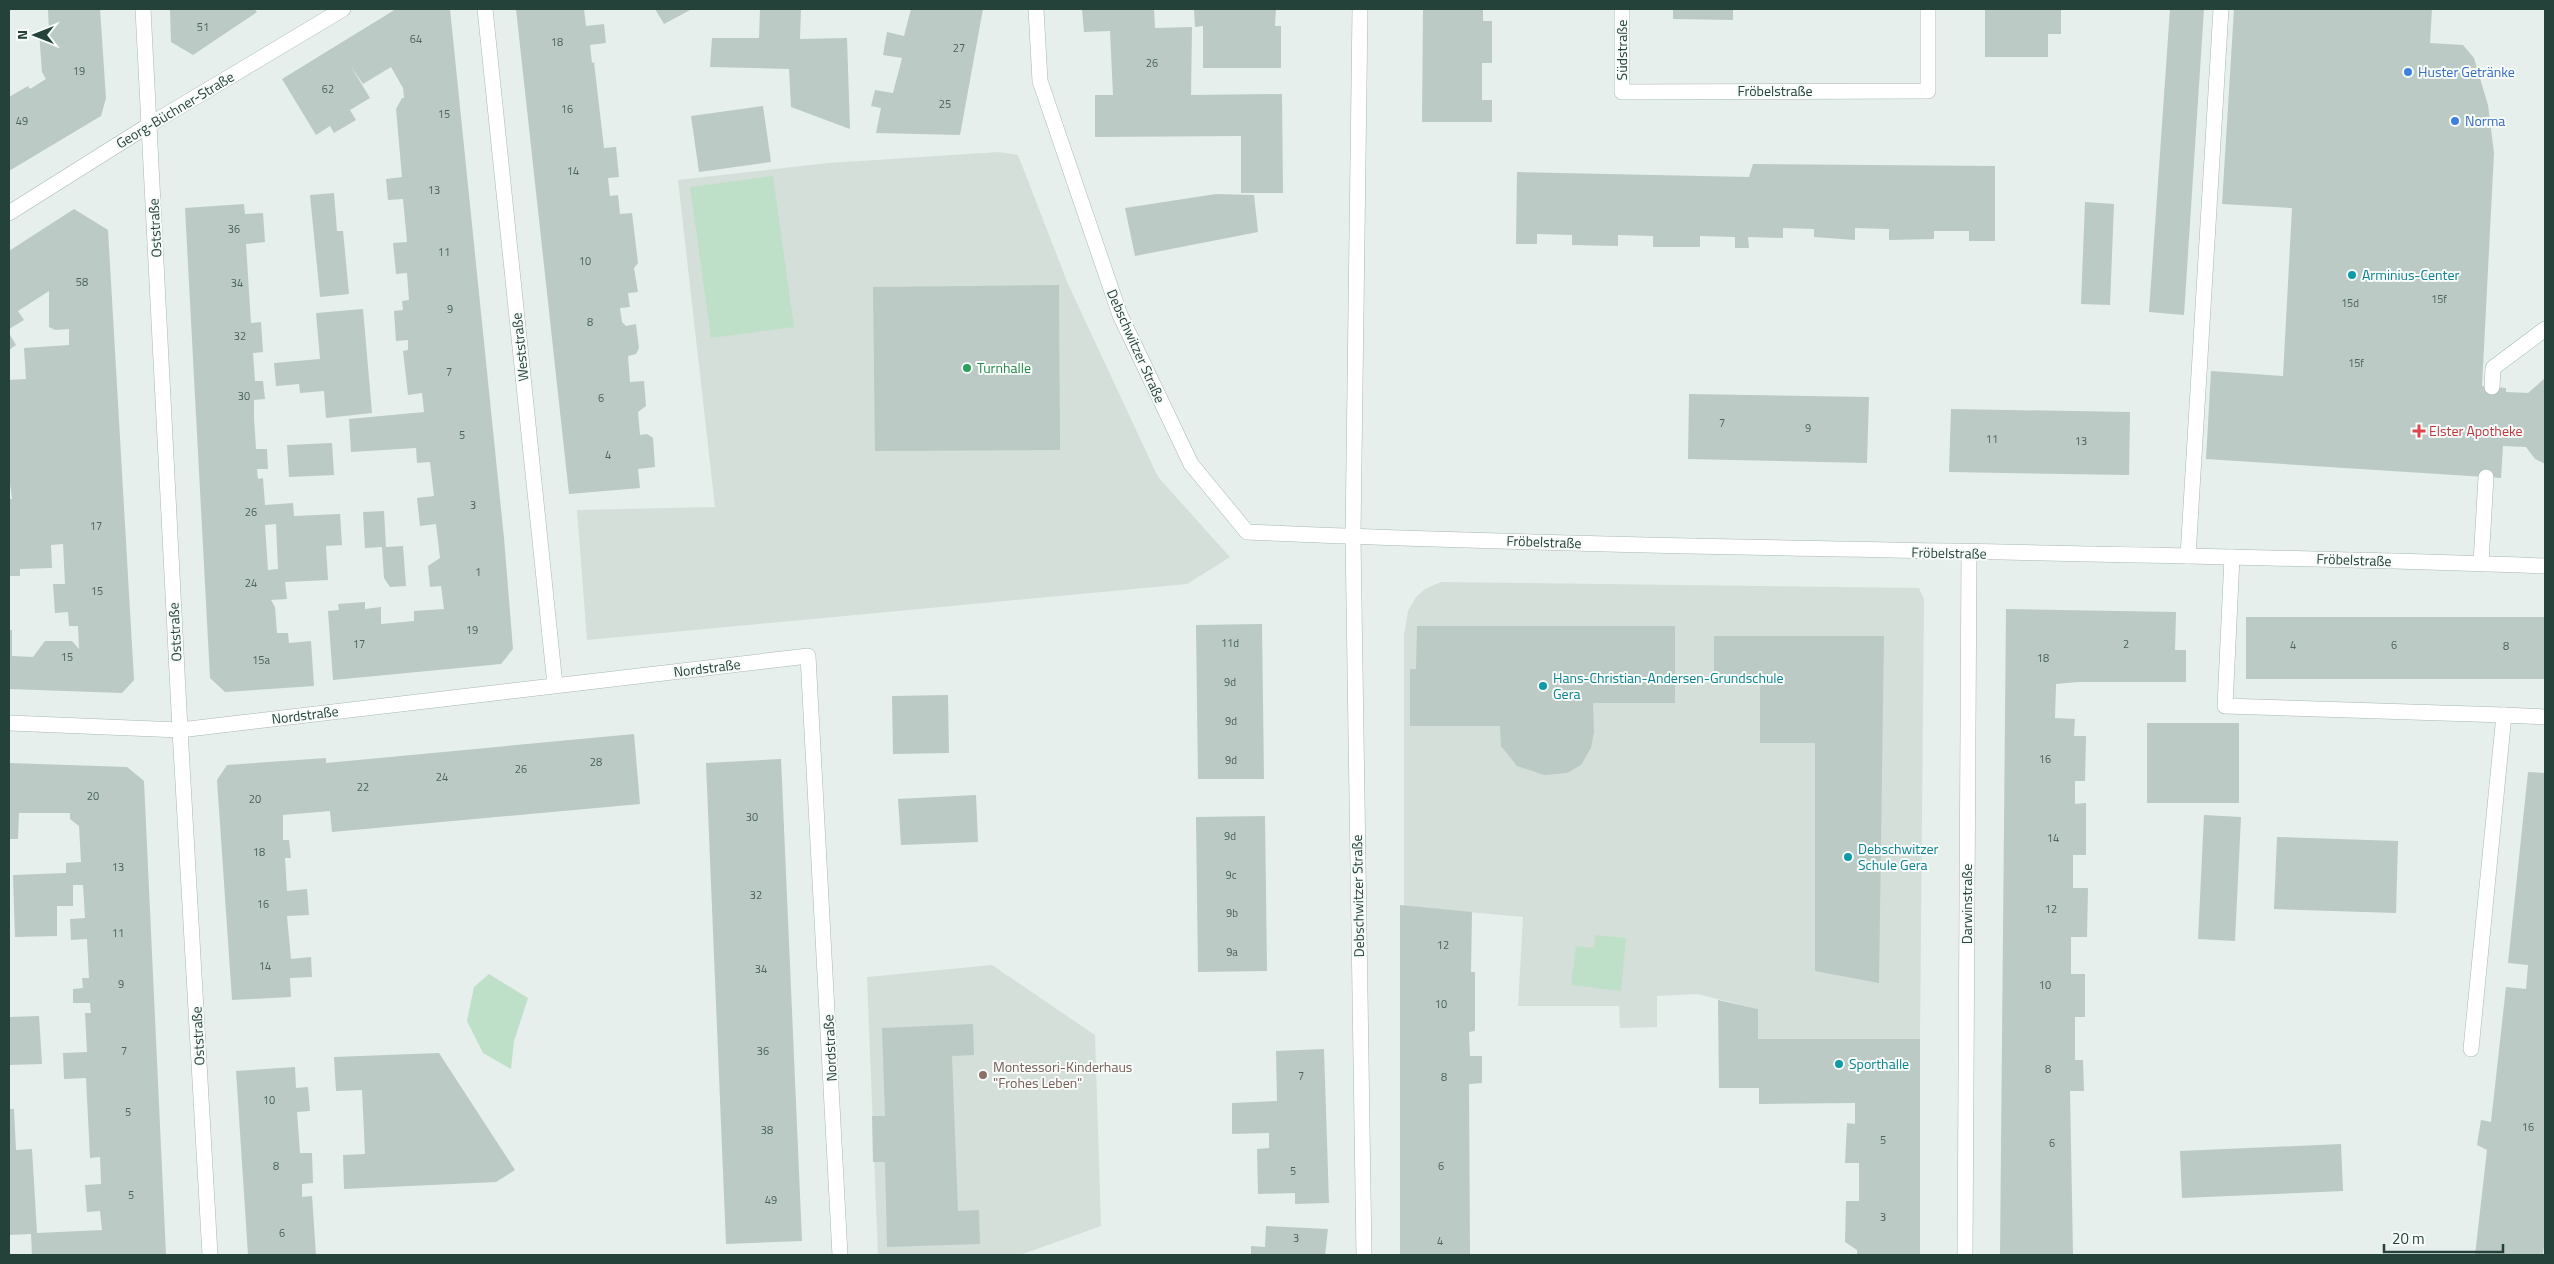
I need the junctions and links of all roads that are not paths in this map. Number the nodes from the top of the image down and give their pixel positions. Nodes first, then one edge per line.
1 (143, 9) edge
2 (343, 9) edge
3 (485, 9) edge
4 (1036, 9) edge
5 (1360, 9) edge
6 (1622, 9) edge
7 (1928, 9) edge
8 (2221, 9) edge
9 (1622, 92) joint
10 (150, 125) junction
11 (9, 213) edge
12 (2545, 329) edge
13 (2492, 387) dead end
14 (2486, 477) dead end
15 (1353, 536) junction
16 (1969, 553) junction
17 (2188, 556) junction
18 (2232, 557) junction
19 (2481, 563) junction
20 (2545, 566) edge
21 (555, 685) junction
22 (2504, 715) junction
23 (2545, 717) edge
24 (9, 723) edge
25 (180, 730) junction
26 (2471, 1049) dead end
27 (210, 1255) edge
28 (840, 1255) edge
29 (1364, 1255) edge
30 (1965, 1255) edge

1 - 10 street, Oststraße
2 - 10 street, Georg-Büchner-Straße
3 - 21 street, Weststraße
4 - 15 street, Debschwitzer Straße
5 - 15 street, Debschwitzer Straße
6 - 9 street, Südstraße
7 - 9 street, Fröbelstraße
8 - 17 street
10 - 11 street, Georg-Büchner-Straße
10 - 25 street, Oststraße
12 - 13 street
14 - 19 street
15 - 16 street, Fröbelstraße
15 - 29 street, Debschwitzer Straße
16 - 17 street, Fröbelstraße
16 - 30 street, Darwinstraße
17 - 18 street, Fröbelstraße
18 - 19 street, Fröbelstraße
18 - 22 street
19 - 20 street, Fröbelstraße
21 - 25 street, Nordstraße
21 - 28 street, Nordstraße
22 - 23 street
22 - 26 street
24 - 25 street, Nordstraße
25 - 27 street, Oststraße

